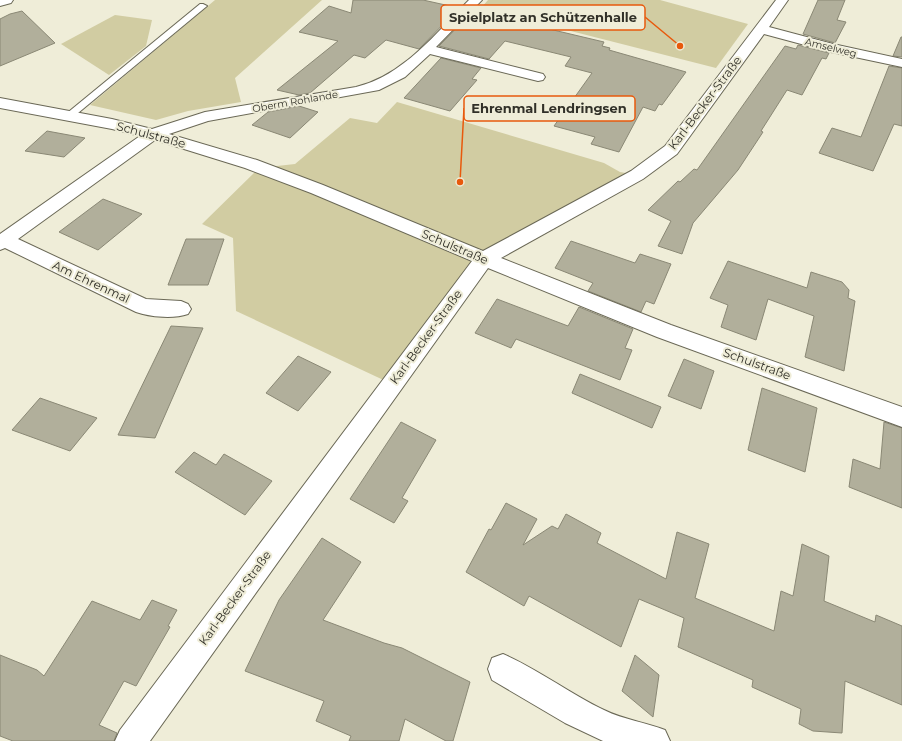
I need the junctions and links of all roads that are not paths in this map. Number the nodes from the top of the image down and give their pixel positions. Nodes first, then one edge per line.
1 (7, 0) edge
2 (476, 0) edge
3 (782, 0) edge
4 (0, 2) edge
5 (203, 6) dead end
6 (761, 28) junction
7 (427, 49) junction
8 (902, 63) edge
9 (538, 77) dead end
10 (0, 102) edge
11 (69, 116) junction
12 (153, 134) junction
13 (2, 242) edge
14 (484, 259) junction
15 (182, 309) dead end
16 (902, 417) edge
17 (503, 669) dead end
18 (131, 741) edge
19 (654, 741) edge

1 - 4 street
2 - 7 street, Oberm Rohlande
3 - 6 street, Karl-Becker-Straße
5 - 11 lane
6 - 8 street, Amselweg
6 - 14 street, Karl-Becker-Straße
7 - 9 street
7 - 12 street, Oberm Rohlande
10 - 11 street, Schulstraße
11 - 12 street, Schulstraße
12 - 13 street, Am Ehrenmal
12 - 14 street, Schulstraße
13 - 15 street, Am Ehrenmal
14 - 16 street, Schulstraße
14 - 18 street, Karl-Becker-Straße
17 - 19 street

